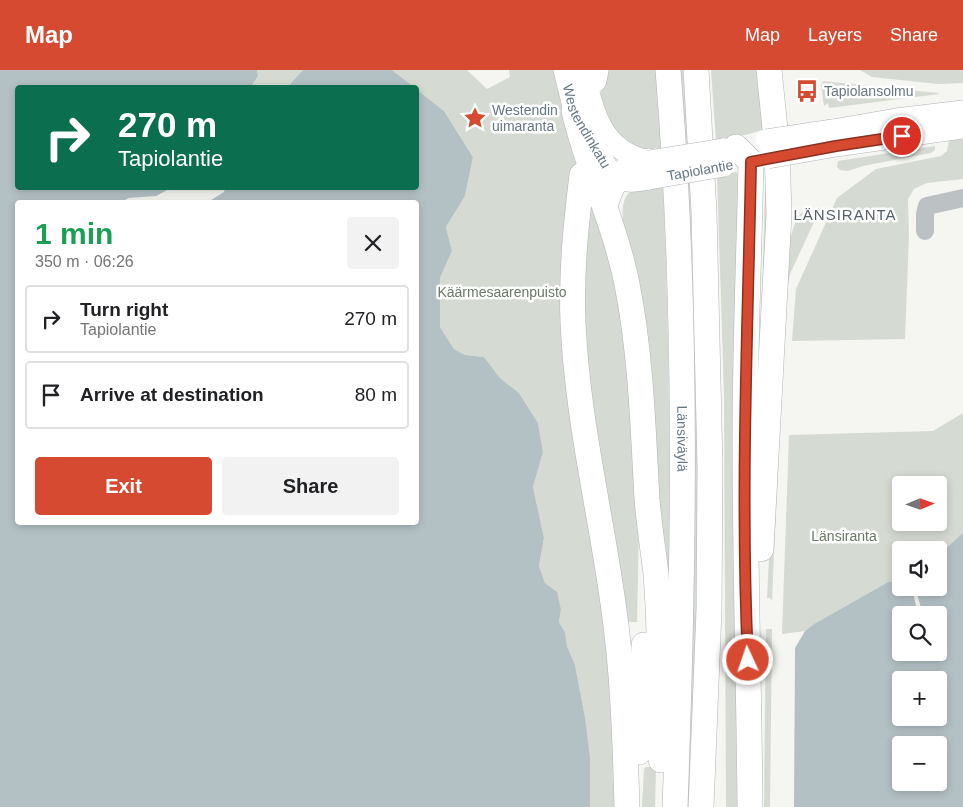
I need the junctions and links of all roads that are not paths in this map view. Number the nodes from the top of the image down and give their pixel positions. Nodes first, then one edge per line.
1 (564, 70) edge
2 (668, 70) edge
3 (696, 70) edge
4 (769, 70) edge
5 (591, 73) edge
6 (574, 111) junction
7 (963, 111) edge
8 (963, 128) edge
9 (835, 138) junction
10 (745, 154) junction
11 (649, 170) junction
12 (582, 175) dead end
13 (616, 178) junction
14 (963, 198) edge
15 (605, 205) junction
16 (926, 231) dead end
17 (648, 502) junction
18 (709, 610) junction
19 (749, 679) junction
20 (627, 807) edge
21 (637, 807) edge
22 (661, 807) edge
23 (675, 807) edge
24 (701, 807) edge
25 (718, 807) edge
26 (750, 807) edge

1 - 6 main road, Westendinkatu
2 - 23 highway, Länsiväylä
3 - 18 highway, Länsiväylä
4 - 19 highway
5 - 11 main road, Westendinkatu
6 - 13 main road, Westendinkatu
6 - 15 highway
7 - 9 main road, Tapiolantie
8 - 9 main road, Tapiolantie
9 - 10 main road, Tapiolantie, bridge
10 - 11 main road, Tapiolantie, bridge
10 - 19 highway
11 - 13 highway
12 - 20 highway
13 - 15 highway
14 - 16 street
15 - 17 highway
17 - 21 highway
17 - 22 highway
18 - 24 highway, Länsiväylä
18 - 25 highway
19 - 26 highway

